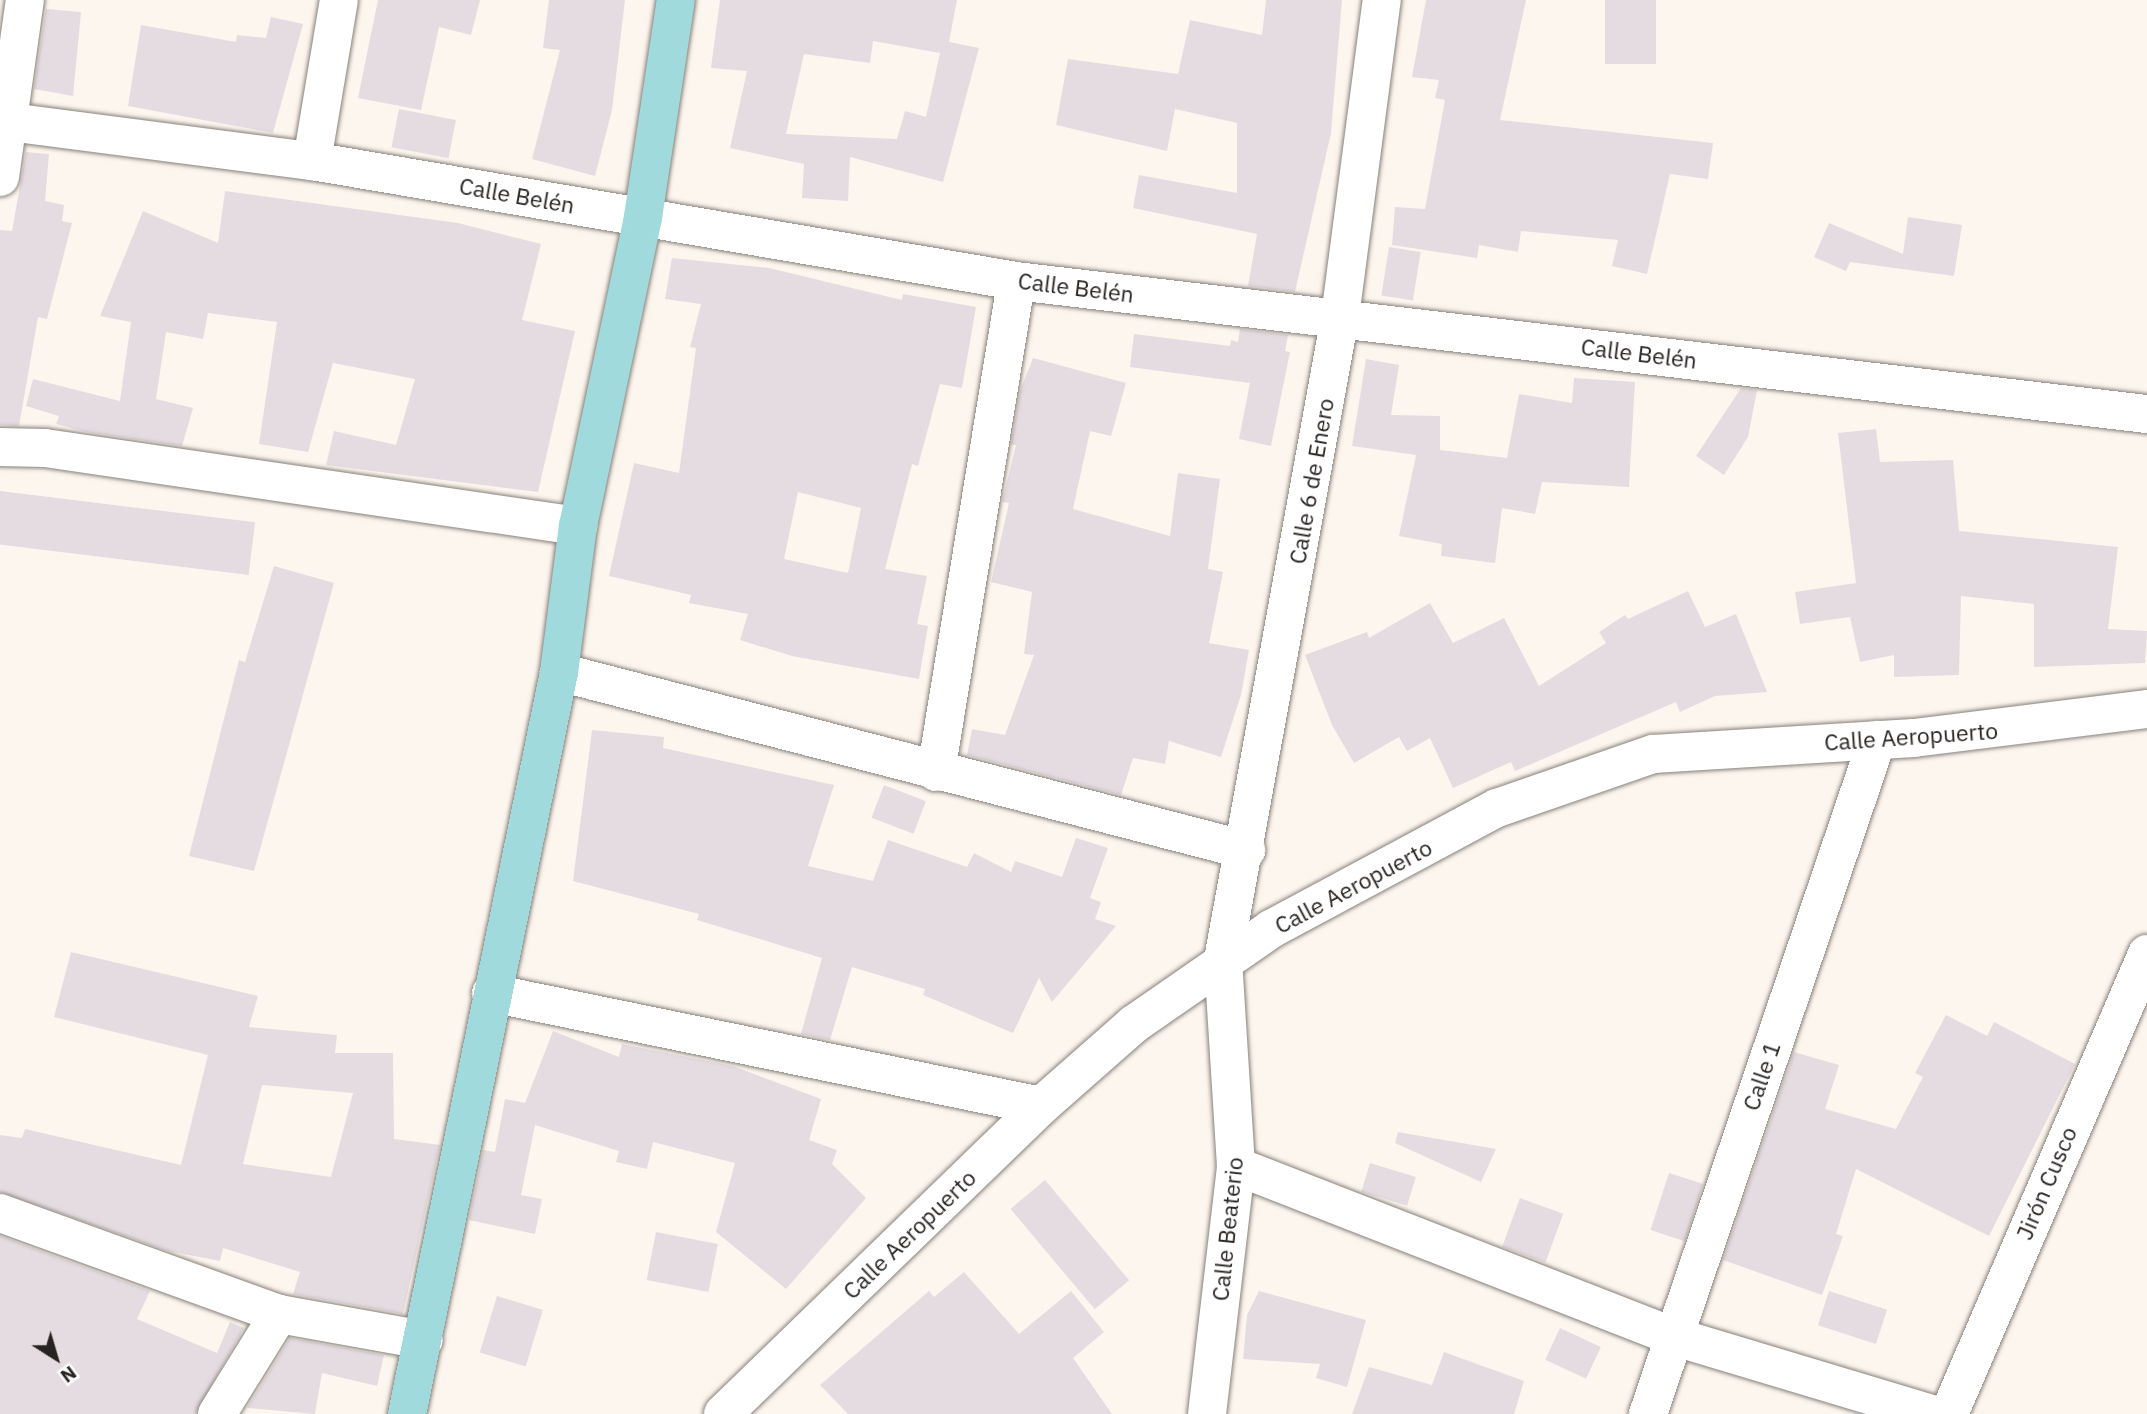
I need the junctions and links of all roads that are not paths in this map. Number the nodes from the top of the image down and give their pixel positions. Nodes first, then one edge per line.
1 (25, 0) edge
2 (339, 0) edge
3 (676, 0) edge
4 (1382, 0) edge
5 (10, 122) junction
6 (312, 161) junction
7 (0, 177) edge
8 (643, 217) junction
9 (1016, 281) junction
10 (1340, 317) junction
11 (2147, 414) edge
12 (0, 447) edge
13 (579, 526) junction
14 (558, 672) junction
15 (2147, 709) edge
16 (1877, 740) junction
17 (936, 772) junction
18 (1246, 850) junction
19 (2147, 954) edge
20 (1223, 960) junction
21 (491, 993) junction
22 (1041, 1106) junction
23 (1237, 1166) junction
24 (0, 1213) edge
25 (279, 1314) junction
26 (1672, 1336) junction
27 (424, 1340) junction
28 (217, 1414) edge
29 (407, 1414) edge
30 (723, 1414) edge
31 (1207, 1414) edge
32 (1648, 1414) edge
33 (1932, 1414) edge
34 (1949, 1414) edge

1 - 5 street
2 - 6 street
3 - 8 main road
4 - 10 street, Calle 6 de Enero
5 - 6 street, Calle Belén
5 - 7 street
6 - 8 street, Calle Belén
8 - 9 street, Calle Belén
8 - 13 main road
9 - 10 street, Calle Belén
9 - 17 street
10 - 11 street, Calle Belén
10 - 18 street, Calle 6 de Enero
12 - 13 street
13 - 14 main road
14 - 17 street
14 - 21 main road
15 - 16 street, Calle Aeropuerto
16 - 20 street, Calle Aeropuerto
16 - 26 street, Calle 1
17 - 18 street
18 - 20 street, Calle 6 de Enero
19 - 34 street, Jirón Cusco
20 - 22 street, Calle Aeropuerto
20 - 23 street, Calle Beaterio
21 - 22 street
21 - 27 main road
22 - 30 street, Calle Aeropuerto
23 - 26 street
23 - 31 street, Calle Beaterio
24 - 25 street
25 - 27 street
25 - 28 street
26 - 32 street, Calle 1
26 - 33 street
27 - 29 main road

